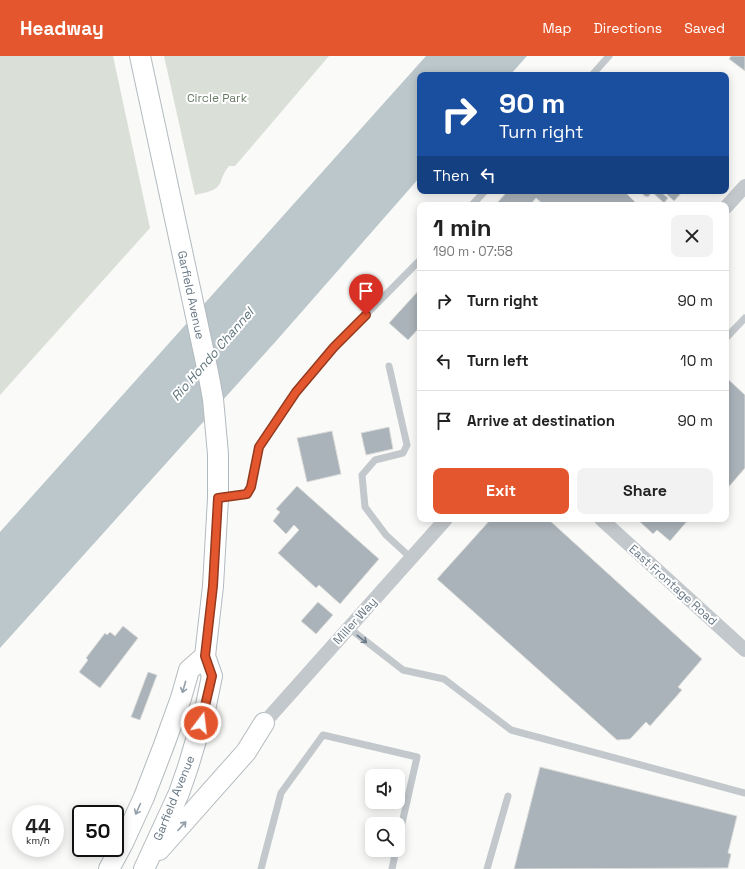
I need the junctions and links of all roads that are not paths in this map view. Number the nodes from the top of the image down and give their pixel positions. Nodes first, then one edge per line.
1 (140, 56) edge
2 (609, 56) edge
3 (595, 72) edge
4 (745, 186) edge
5 (482, 194) edge
6 (475, 202) edge
7 (729, 204) edge
8 (417, 263) edge
9 (745, 318) edge
10 (729, 335) edge
11 (389, 366) dead end
12 (218, 489) junction
13 (443, 522) edge
14 (604, 522) edge
15 (411, 558) junction
16 (349, 628) junction
17 (745, 650) edge
18 (205, 656) junction
19 (264, 723) joint
20 (745, 794) edge
21 (508, 796) dead end
22 (403, 817) edge
23 (395, 857) edge
24 (145, 867) edge
25 (109, 869) edge
26 (261, 869) edge
27 (392, 869) edge
28 (487, 869) edge

1 - 12 main road, Garfield Avenue
2 - 3 lane
4 - 7 street
5 - 6 lane
8 - 12 lane
9 - 10 lane
11 - 15 lane
12 - 18 main road, Garfield Avenue
13 - 15 street, Miller Way
14 - 17 street, East Frontage Road
15 - 16 street, Miller Way
16 - 19 street, Miller Way
16 -> 20 lane
18 - 24 main road, Garfield Avenue
18 -> 25 main road
24 -> 19 main road
21 - 28 lane
22 - 26 lane
23 - 27 lane

